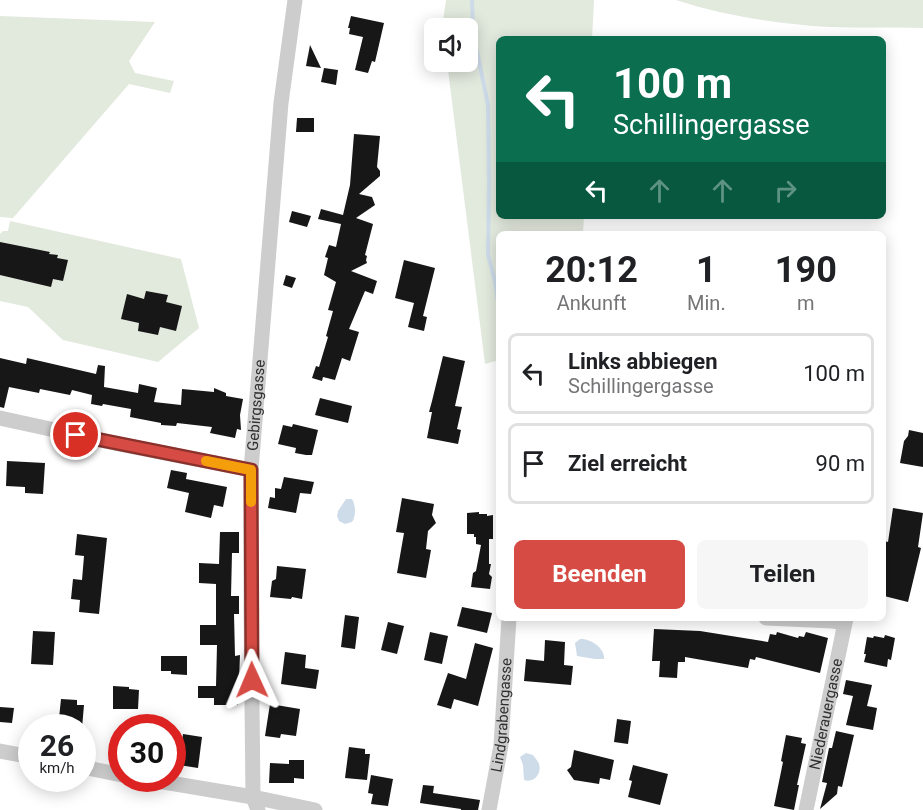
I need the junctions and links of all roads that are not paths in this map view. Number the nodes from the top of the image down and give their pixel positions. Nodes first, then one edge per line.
1 (295, 0) edge
2 (0, 418) edge
3 (251, 470) junction
4 (509, 621) edge
5 (846, 621) edge
6 (0, 751) edge
7 (18, 754) edge
8 (186, 788) edge
9 (256, 804) edge
10 (315, 810) edge
11 (489, 810) edge
12 (806, 810) edge

1 - 3 street, Gebirgsgasse
2 - 3 street
3 - 9 street, Gebirgsgasse
4 - 11 street, Lindgrabengasse
5 - 12 street, Niederauergasse
6 - 7 street
8 - 9 street
9 - 10 street

